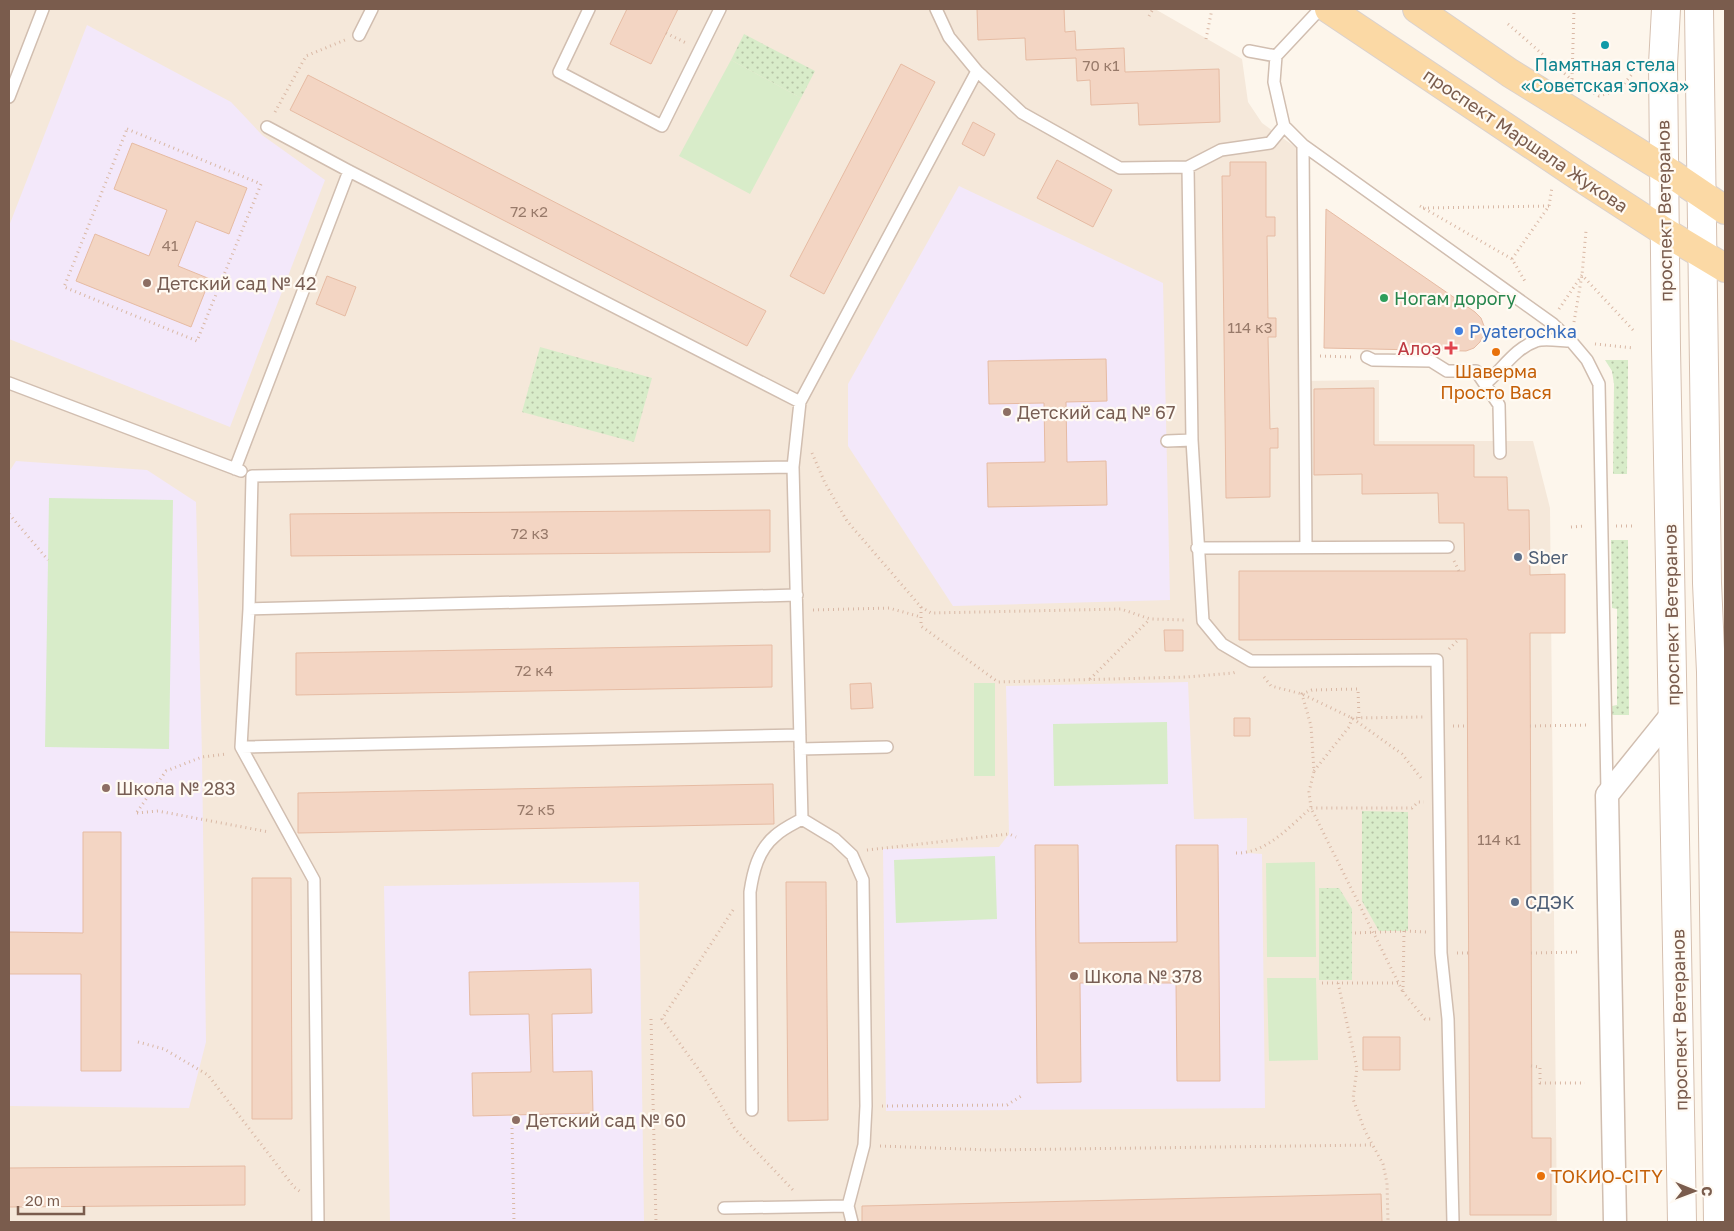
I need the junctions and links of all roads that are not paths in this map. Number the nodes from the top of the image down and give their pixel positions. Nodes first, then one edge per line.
1 (43, 9) edge
2 (372, 9) edge
3 (589, 9) edge
4 (720, 9) edge
5 (936, 9) edge
6 (1320, 9) edge
7 (1329, 9) edge
8 (1417, 9) edge
9 (1666, 9) edge
10 (1699, 9) edge
11 (359, 35) road end
12 (1249, 51) dead end
13 (1276, 56) junction
14 (978, 71) junction
15 (9, 97) edge
16 (1284, 126) junction
17 (267, 127) road end
18 (1303, 145) junction
19 (1188, 167) junction
20 (1664, 168) junction
21 (349, 171) junction
22 (1701, 194) junction
23 (1725, 210) edge
24 (1664, 232) junction
25 (1702, 254) junction
26 (1725, 268) edge
27 (1571, 341) junction
28 (1367, 357) dead end
29 (9, 383) edge
30 (1485, 384) junction
31 (800, 402) junction
32 (1192, 440) junction
33 (1167, 441) dead end
34 (1500, 453) dead end
35 (793, 467) junction
36 (235, 469) junction
37 (252, 476) junction
38 (1306, 547) junction
39 (1448, 547) dead end
40 (1197, 548) junction
41 (797, 595) junction
42 (249, 609) junction
43 (1711, 672) junction
44 (1725, 703) edge
45 (1673, 713) junction
46 (800, 735) junction
47 (241, 747) junction
48 (887, 747) dead end
49 (800, 749) junction
50 (1607, 795) junction
51 (802, 819) junction
52 (1721, 1086) edge
53 (752, 1110) dead end
54 (848, 1206) junction
55 (724, 1208) dead end
56 (318, 1222) edge
57 (852, 1222) edge
58 (1453, 1222) edge
59 (1615, 1222) edge
60 (1682, 1222) edge
61 (1718, 1222) edge

1 - 15 lane
2 - 11 lane
3 - 4 lane
5 - 14 lane
6 - 13 lane
7 - 24 main road, проспект Маршала Жукова
8 - 20 main road
9 - 20 main road, проспект Ветеранов
10 - 22 main road, проспект Ветеранов
12 - 13 lane
13 - 16 lane
14 - 19 lane
14 - 31 lane
16 - 18 lane
16 - 19 lane
17 - 21 lane
18 - 27 lane
18 - 38 lane
19 - 32 lane
20 - 22 main road
20 - 24 main road, проспект Ветеранов
21 - 31 lane
21 - 36 lane
22 - 23 main road
22 - 25 main road, проспект Ветеранов
24 - 25 main road, проспект Маршала Жукова
24 - 45 main road, проспект Ветеранов
25 - 26 main road, проспект Маршала Жукова
25 - 43 main road, проспект Ветеранов
27 - 30 lane
27 - 50 lane
28 - 30 lane
29 - 36 lane
30 - 34 lane
31 - 35 lane
32 - 33 lane
32 - 40 lane
35 - 37 lane
35 - 41 lane
36 - 37 lane
37 - 42 lane
38 - 39 lane
38 - 40 lane
40 - 58 lane
41 - 42 lane
41 - 46 lane
42 - 47 lane
43 - 44 street
43 - 52 main road, проспект Ветеранов
45 - 50 street
45 - 60 main road, проспект Ветеранов
46 - 47 lane
46 - 49 lane
47 - 56 lane
48 - 49 lane
49 - 51 lane
50 - 59 street
51 - 53 lane
51 - 54 lane
52 - 61 main road, проспект Ветеранов
54 - 55 lane
54 - 57 lane

